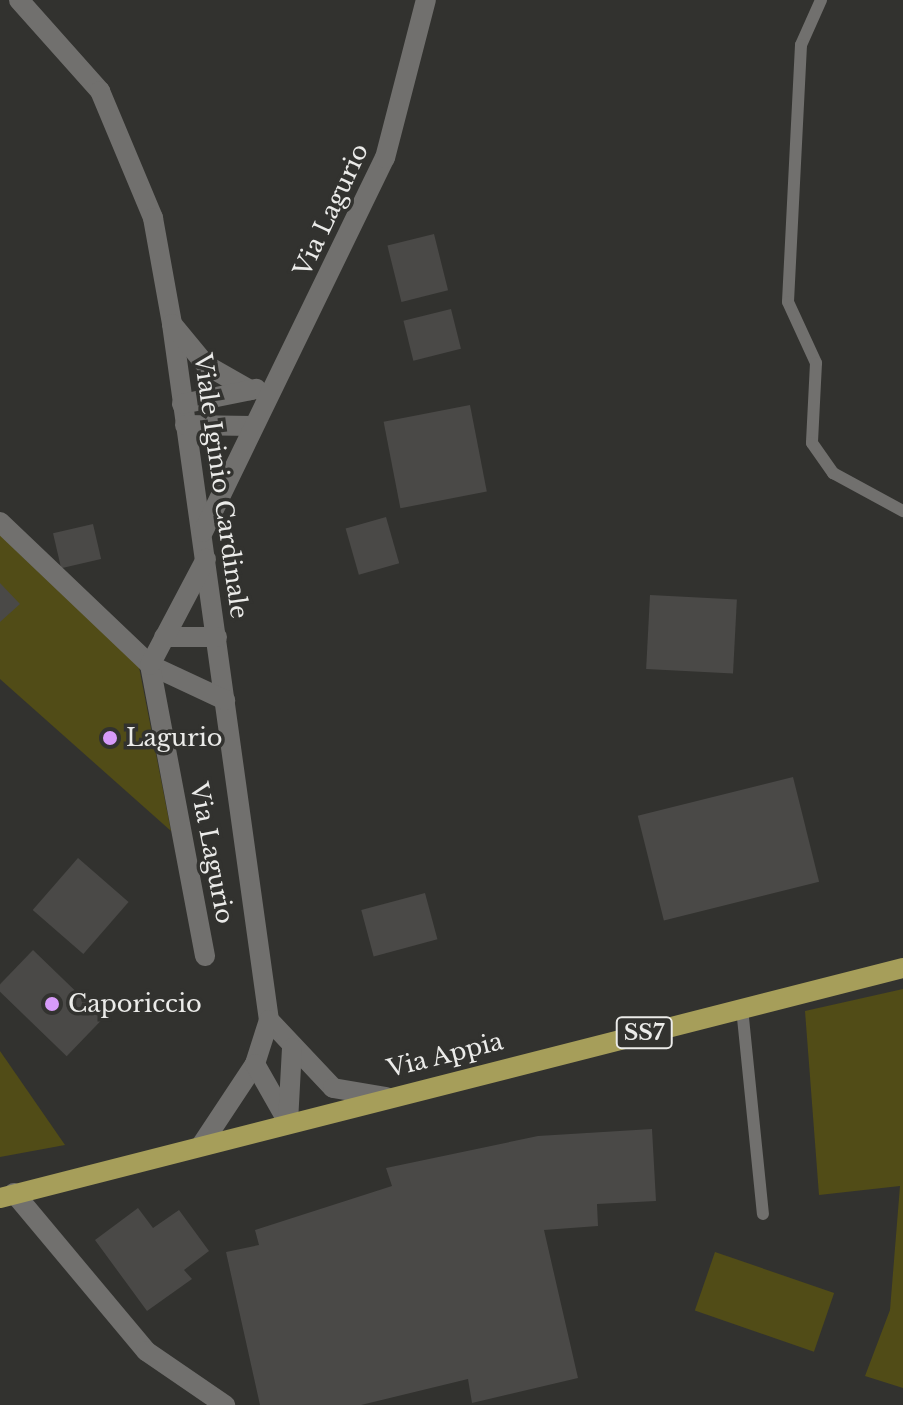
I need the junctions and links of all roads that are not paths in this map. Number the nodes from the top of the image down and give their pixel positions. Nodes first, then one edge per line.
1 (19, 0) edge
2 (426, 0) edge
3 (821, 0) edge
4 (172, 324) junction
5 (272, 386) junction
6 (250, 390) junction
7 (184, 414) junction
8 (252, 426) junction
9 (903, 511) edge
10 (0, 522) edge
11 (203, 532) junction
12 (206, 559) junction
13 (164, 637) junction
14 (218, 647) junction
15 (150, 665) junction
16 (183, 677) junction
17 (225, 700) junction
18 (205, 956) dead end
19 (903, 968) edge
20 (742, 1008) junction
21 (269, 1020) junction
22 (292, 1048) junction
23 (255, 1064) junction
24 (386, 1097) junction
25 (288, 1122) junction
26 (202, 1144) junction
27 (7, 1196) edge
28 (763, 1214) dead end
29 (225, 1405) edge

1 - 4 street, Viale Iginio Cardinale
2 - 5 street, Via Lagurio
3 - 9 lane
4 - 6 street
4 - 7 street, Viale Iginio Cardinale
5 - 6 street
5 - 8 street, Via Lagurio
6 - 7 street
7 - 8 street
7 - 11 street, Viale Iginio Cardinale
8 - 11 street, Via Lagurio
10 - 15 street
11 - 12 street, Viale Iginio Cardinale
12 - 13 street
12 - 14 street, Viale Iginio Cardinale
13 - 14 street
13 - 15 street
14 - 16 street
14 - 17 street, Viale Iginio Cardinale
15 - 16 street
15 - 18 street, Via Lagurio
16 - 17 street
17 - 21 street, Viale Iginio Cardinale
19 - 20 main road, Via Appia / SS7
20 - 24 main road, Via Appia / SS7
20 - 28 lane
21 - 22 street
21 - 23 street
22 - 24 street
22 - 25 street
23 - 25 street
23 - 26 street
24 - 25 main road, Via Appia / SS7
25 - 26 main road, Via Appia / SS7
26 - 27 main road, Via Appia / SS7
27 - 29 street

